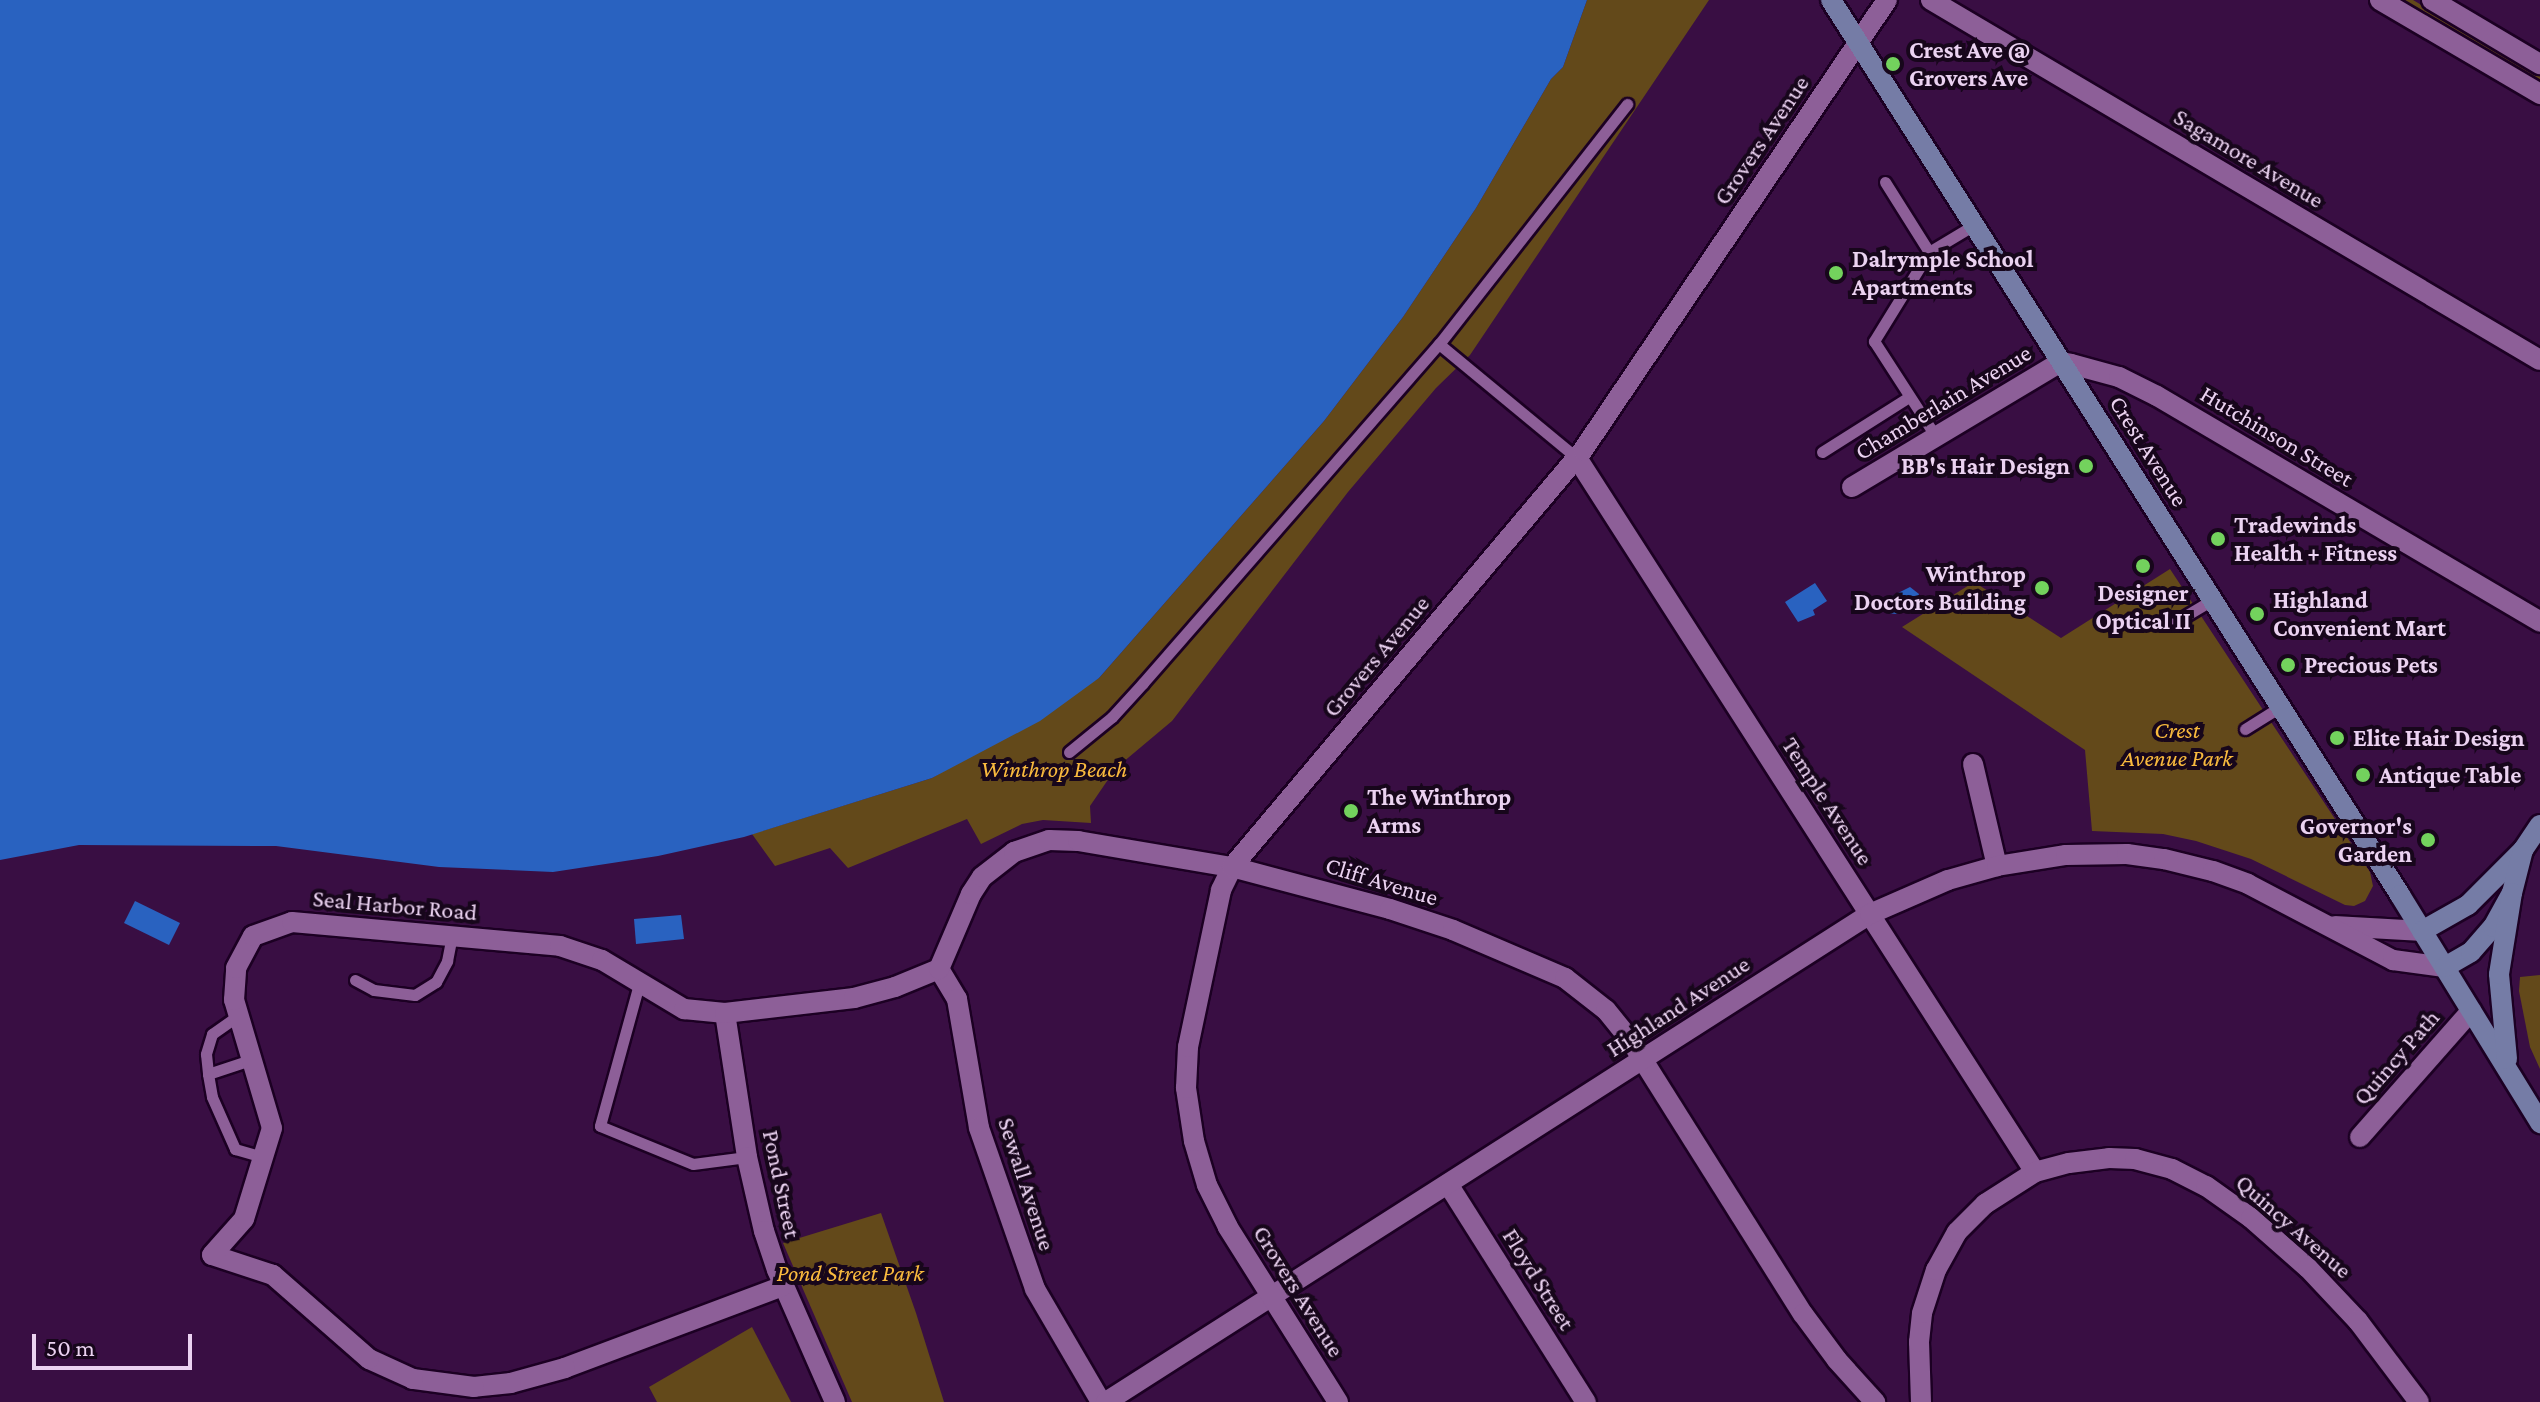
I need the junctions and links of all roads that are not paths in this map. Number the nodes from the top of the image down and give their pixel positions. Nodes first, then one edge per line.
1 (1831, 0) edge
2 (1887, 0) edge
3 (1931, 0) edge
4 (2380, 0) edge
5 (2432, 0) edge
6 (1858, 43) junction
7 (2540, 64) edge
8 (2540, 94) edge
9 (1627, 104) dead end
10 (1885, 182) dead end
11 (1974, 225) junction
12 (1929, 252) junction
13 (1439, 344) junction
14 (2540, 360) edge
15 (2061, 362) junction
16 (1909, 397) junction
17 (1936, 437) junction
18 (1822, 452) dead end
19 (1577, 458) junction
20 (1852, 487) dead end
21 (2212, 600) junction
22 (2540, 622) edge
23 (2172, 624) dead end
24 (2280, 707) junction
25 (2245, 729) dead end
26 (1069, 752) dead end
27 (1973, 764) dead end
28 (2540, 825) edge
29 (2523, 850) junction
30 (1997, 866) junction
31 (1232, 867) junction
32 (2512, 893) junction
33 (1870, 914) junction
34 (2331, 925) junction
35 (2422, 931) junction
36 (452, 936) junction
37 (2445, 967) junction
38 (939, 969) junction
39 (355, 980) dead end
40 (639, 984) junction
41 (2471, 1011) junction
42 (725, 1013) junction
43 (239, 1015) junction
44 (253, 1059) junction
45 (1642, 1059) junction
46 (208, 1074) junction
47 (2515, 1082) junction
48 (2540, 1123) edge
49 (2360, 1137) dead end
50 (263, 1157) junction
51 (747, 1157) junction
52 (2035, 1172) junction
53 (1448, 1184) junction
54 (783, 1286) junction
55 (1271, 1297) junction
56 (835, 1402) edge
57 (1103, 1402) edge
58 (1338, 1402) edge
59 (1586, 1402) edge
60 (1875, 1402) edge
61 (1921, 1402) edge
62 (2419, 1402) edge

1 - 6 main road, Crest Avenue
2 - 6 street, Grovers Avenue
3 - 14 street, Sagamore Avenue
4 - 8 street
5 - 7 street
6 - 11 main road, Crest Avenue
6 - 19 street, Grovers Avenue
9 - 13 lane
10 - 12 lane
11 - 12 lane
11 - 15 main road, Crest Avenue
12 - 16 lane
13 - 19 lane
13 - 26 lane
15 - 17 street, Chamberlain Avenue
15 - 21 main road, Crest Avenue
15 - 22 street, Hutchinson Street
16 - 17 lane
16 - 18 lane
17 - 20 street, Chamberlain Avenue
19 - 31 street, Grovers Avenue
19 - 33 street, Temple Avenue
21 - 23 lane
21 - 24 main road, Crest Avenue
24 - 25 lane
24 - 35 main road, Crest Avenue
27 - 30 street
28 - 29 main road
29 - 32 main road
29 - 35 main road
30 - 33 street, Highland Avenue
30 - 34 street, Highland Avenue
31 - 38 street, Cliff Avenue
31 - 45 street, Cliff Avenue
31 - 55 street, Grovers Avenue
32 - 37 main road
32 - 47 main road
33 - 45 street, Highland Avenue
33 - 52 street, Temple Avenue
34 - 35 street, Highland Avenue
34 - 37 street, Highland Avenue
35 - 37 main road, Crest Avenue
36 - 39 lane
36 - 40 street, Seal Harbor Road
36 - 43 street, Seal Harbor Road
37 - 41 main road, Crest Avenue
38 - 42 street
38 - 57 street, Sewall Avenue
40 - 42 street, Seal Harbor Road
40 - 51 lane
41 - 47 main road, Crest Avenue
41 - 49 street, Quincy Path
42 - 51 street, Pond Street
43 - 44 street, Seal Harbor Road
43 - 46 lane
44 - 46 lane
44 - 50 street, Seal Harbor Road
45 - 53 street, Highland Avenue
45 - 60 street, Cliff Avenue
46 - 50 lane
47 - 48 main road, Crest Avenue
50 - 54 street, Seal Harbor Road
51 - 54 street, Pond Street
52 - 61 street, Quincy Avenue
52 - 62 street, Quincy Avenue
53 - 55 street, Highland Avenue
53 - 59 street, Floyd Street
54 - 56 street, Pond Street
55 - 57 street, Highland Avenue
55 - 58 street, Grovers Avenue

